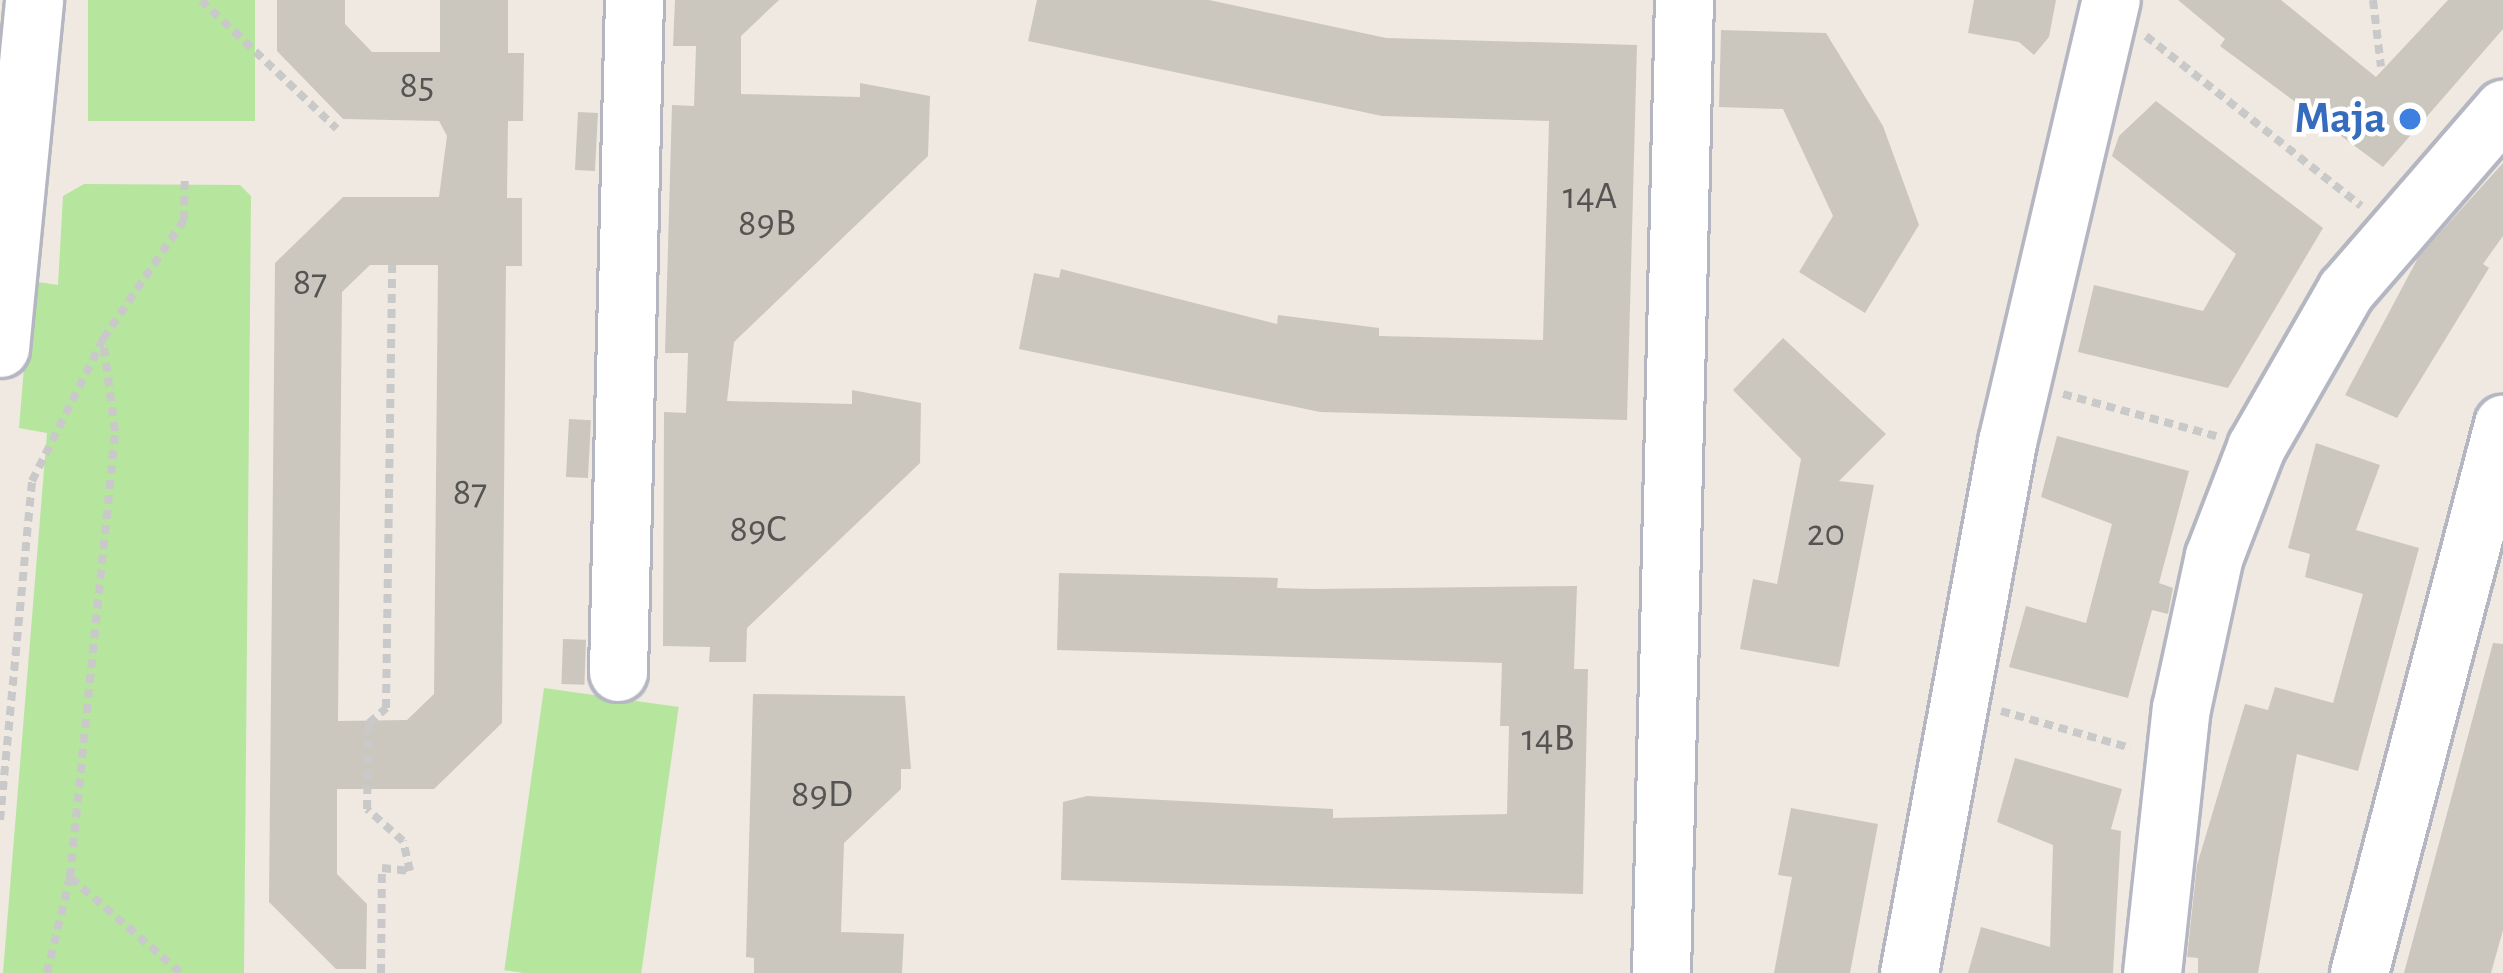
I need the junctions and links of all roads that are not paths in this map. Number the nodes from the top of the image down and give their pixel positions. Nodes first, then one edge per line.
1 (34, 0) edge
2 (634, 0) edge
3 (1684, 0) edge
4 (2121, 12) edge
5 (2503, 109) edge
6 (0, 348) edge
7 (2503, 424) edge
8 (618, 672) dead end
9 (1661, 973) edge
10 (1909, 973) edge
11 (2152, 973) edge
12 (2359, 973) edge

1 - 6 street
2 - 8 street
3 - 9 street
4 - 10 street
5 - 11 street
7 - 12 street

